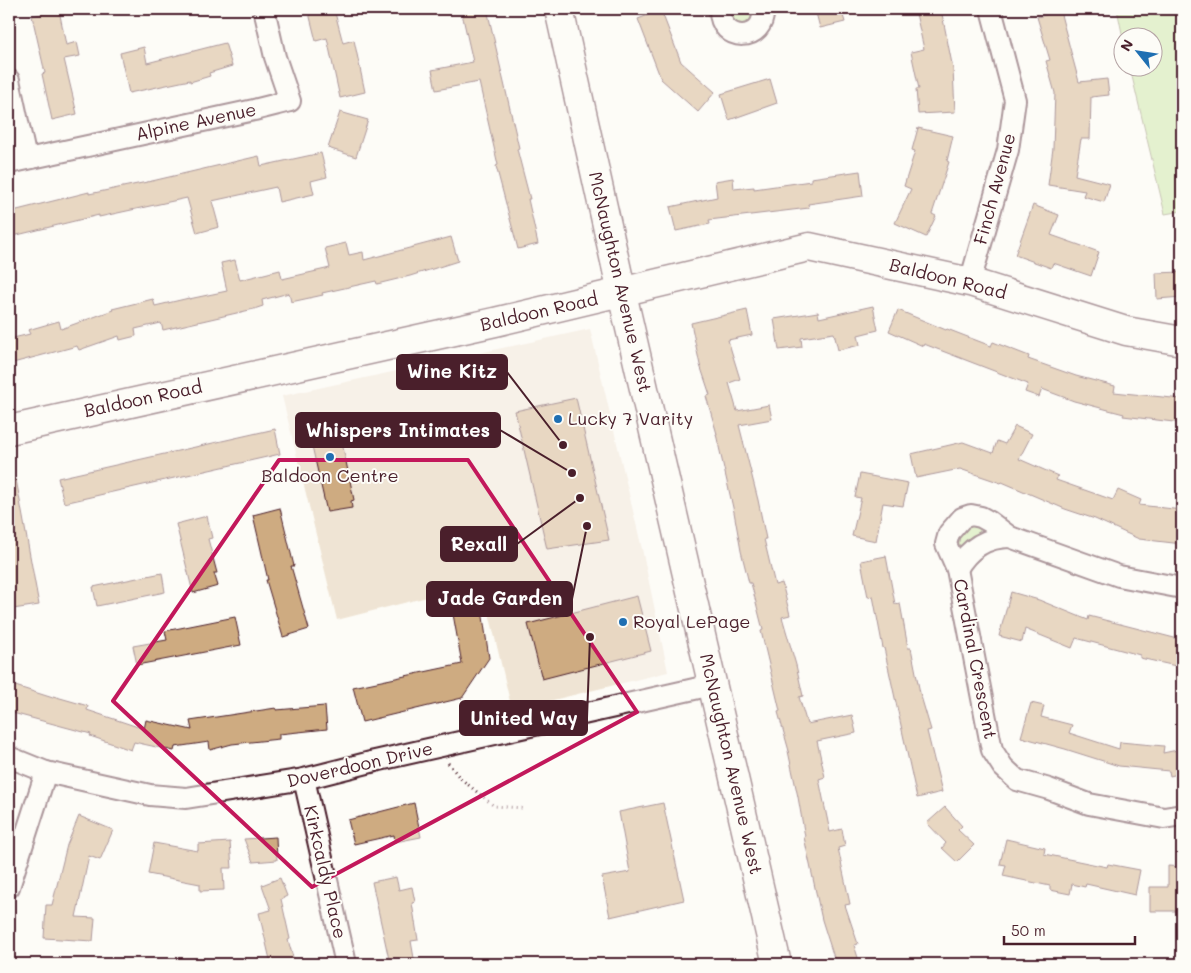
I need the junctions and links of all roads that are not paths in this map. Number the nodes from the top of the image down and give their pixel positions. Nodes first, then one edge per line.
1 (264, 9) edge
2 (559, 9) edge
3 (720, 9) edge
4 (764, 9) edge
5 (991, 9) edge
6 (9, 80) edge
7 (17, 161) edge
8 (970, 282) junction
9 (622, 293) junction
10 (1182, 340) edge
11 (9, 430) edge
12 (1010, 537) junction
13 (957, 569) junction
14 (1182, 588) edge
15 (712, 685) junction
16 (9, 758) edge
17 (46, 772) junction
18 (304, 779) junction
19 (1182, 814) edge
20 (9, 888) edge
21 (346, 964) edge
22 (777, 964) edge

1 - 7 street, Alpine Avenue
2 - 9 street, McNaughton Avenue West
3 - 4 street
5 - 8 street, Finch Avenue
6 - 7 street
8 - 9 street, Baldoon Road
8 - 10 street, Baldoon Road
9 - 11 street, Baldoon Road
9 - 15 street, McNaughton Avenue West
12 - 13 street, Cardinal Crescent
12 - 13 street, Cardinal Crescent
12 - 14 street, Cardinal Crescent
13 - 19 street, Cardinal Crescent
15 - 18 street, Doverdoon Drive
15 - 22 street, McNaughton Avenue West
16 - 17 street, Doverdoon Drive
17 - 18 street, Doverdoon Drive
17 - 20 street
18 - 21 street, Kirkcaldy Place

